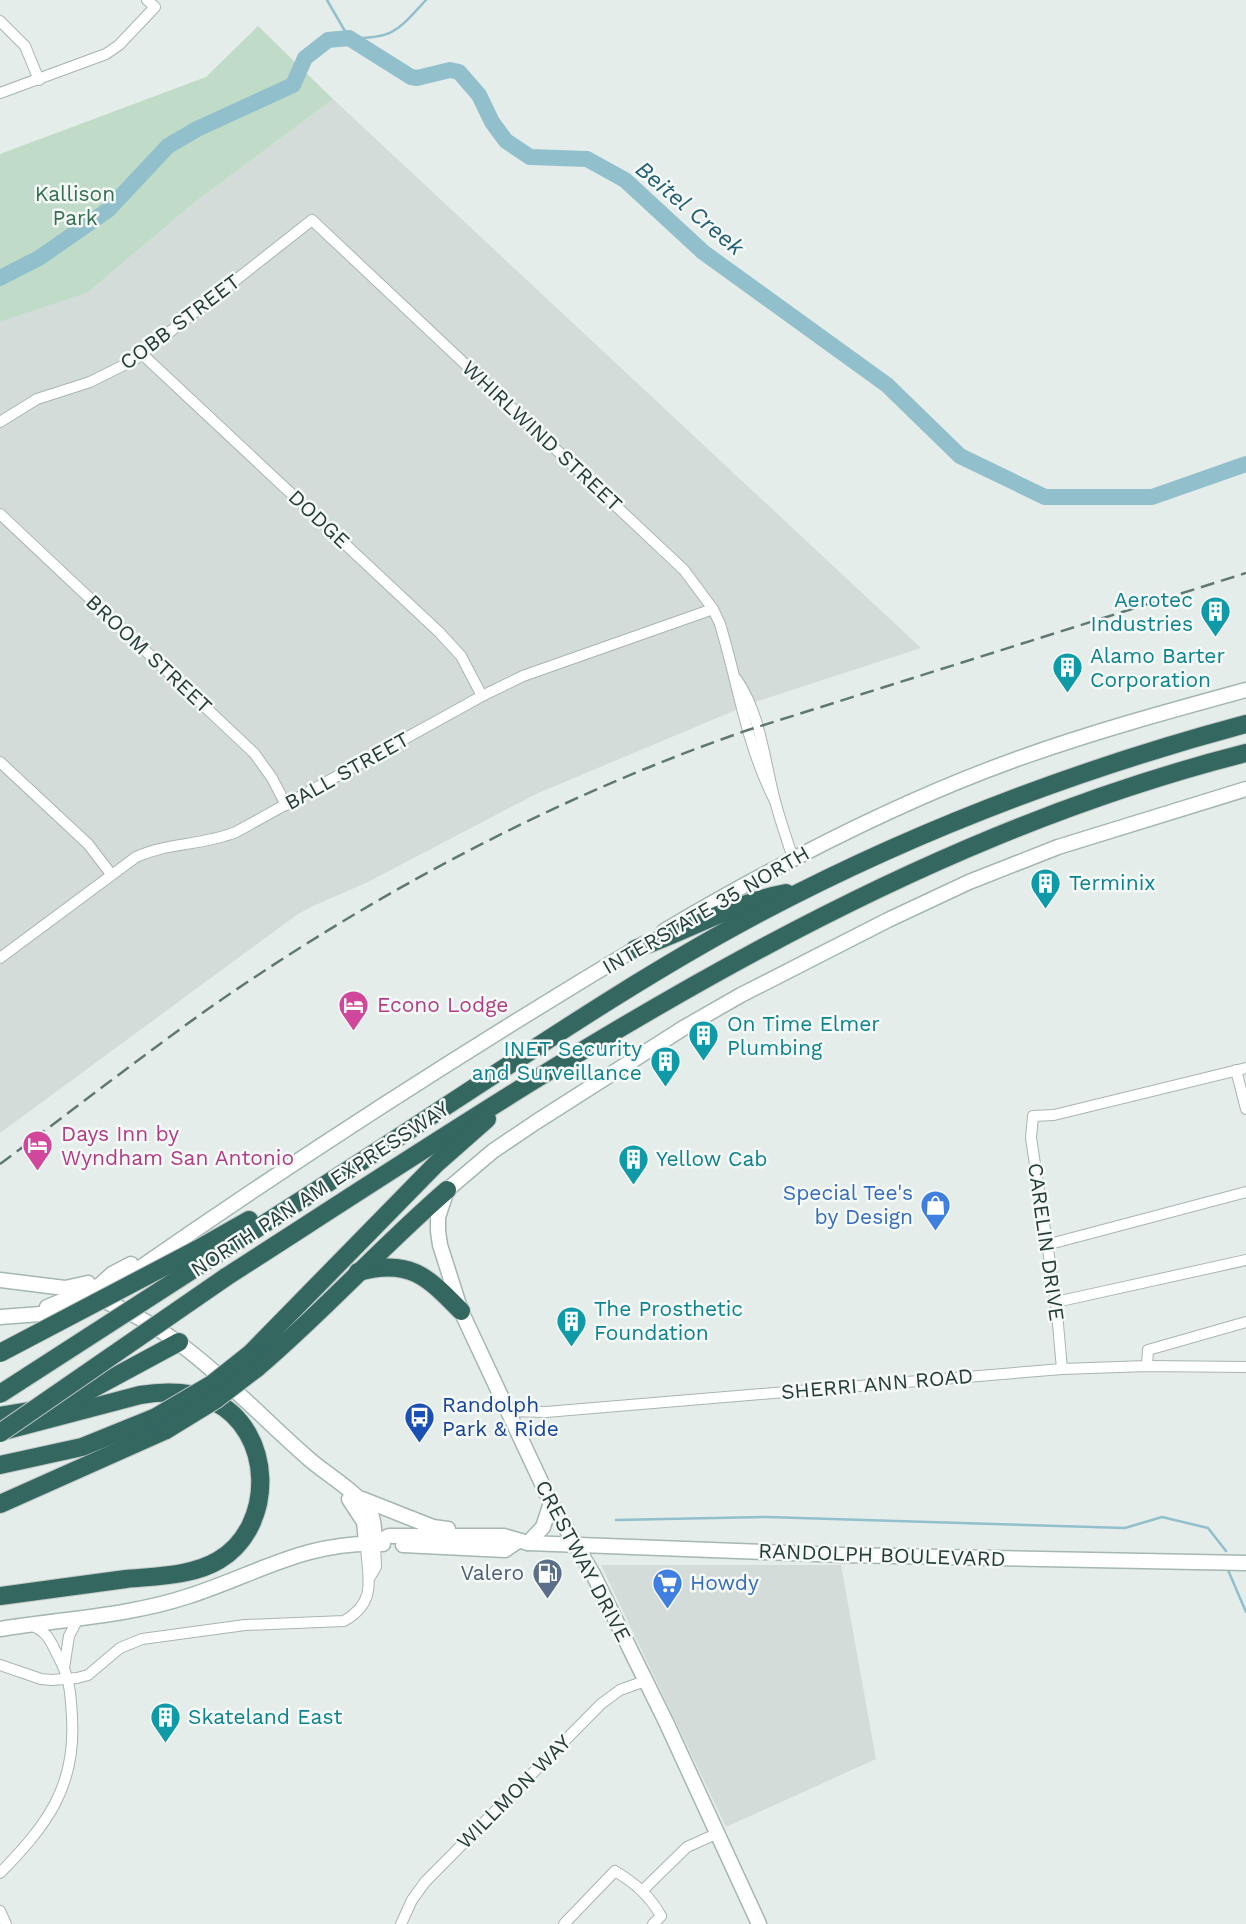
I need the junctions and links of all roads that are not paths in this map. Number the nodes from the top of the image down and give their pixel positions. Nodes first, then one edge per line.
1 (151, 4) edge
2 (0, 21) edge
3 (39, 80) junction
4 (0, 93) edge
5 (312, 220) joint
6 (142, 354) junction
7 (0, 422) edge
8 (0, 514) edge
9 (713, 609) junction
10 (1246, 690) edge
11 (482, 696) junction
12 (1246, 724) edge
13 (1246, 753) edge
14 (0, 762) edge
15 (1246, 789) edge
16 (286, 805) junction
17 (793, 859) junction
18 (111, 874) junction
19 (807, 889) junction
20 (635, 949) junction
21 (0, 958) edge
22 (1241, 1069) edge
23 (509, 1097) junction
24 (1246, 1109) edge
25 (447, 1190) junction
26 (1246, 1192) edge
27 (209, 1219) junction
28 (1046, 1245) junction
29 (199, 1256) junction
30 (1246, 1259) edge
31 (358, 1272) junction
32 (112, 1274) junction
33 (226, 1277) junction
34 (0, 1280) edge
35 (96, 1298) junction
36 (1056, 1302) junction
37 (461, 1311) junction
38 (25, 1314) junction
39 (0, 1317) edge
40 (143, 1320) junction
41 (1246, 1322) edge
42 (179, 1342) junction
43 (0, 1353) edge
44 (254, 1361) junction
45 (1147, 1366) junction
46 (132, 1367) junction
47 (1246, 1367) edge
48 (1062, 1369) junction
49 (0, 1394) edge
50 (509, 1411) junction
51 (0, 1416) edge
52 (0, 1422) edge
53 (161, 1424) junction
54 (0, 1432) edge
55 (130, 1446) junction
56 (0, 1467) edge
57 (341, 1486) junction
58 (360, 1499) junction
59 (551, 1503) junction
60 (0, 1504) edge
61 (488, 1536) junction
62 (523, 1542) junction
63 (576, 1544) junction
64 (343, 1546) junction
65 (369, 1547) junction
66 (1246, 1563) edge
67 (368, 1572) junction
68 (0, 1596) edge
69 (79, 1617) junction
70 (29, 1624) junction
71 (0, 1629) edge
72 (0, 1665) edge
73 (66, 1673) junction
74 (645, 1681) junction
75 (716, 1833) junction
76 (0, 1873) edge
77 (643, 1891) junction
78 (0, 1911) edge
79 (6, 1924) edge
80 (401, 1924) edge
81 (564, 1924) edge
82 (653, 1924) edge
83 (759, 1924) edge

1 - 3 street
2 - 3 street
3 - 4 street
5 - 6 street, COBB STREET
5 - 9 street, WHIRLWIND STREET
6 - 7 street, COBB STREET
6 - 11 street, DODGE
8 - 16 street, BROOM STREET
9 - 11 street, BALL STREET
9 - 17 street, WHIRLWIND STREET
10 - 17 main road, INTERSTATE 35 NORTH
11 - 16 street, BALL STREET
12 - 19 highway, NORTH PAN AM EXPRESSWAY
13 - 23 highway, NORTH PAN AM EXPRESSWAY
14 - 18 street
15 - 25 main road
16 - 18 street, BALL STREET
17 - 20 main road, INTERSTATE 35 NORTH
18 - 21 street, BALL STREET
19 - 20 highway
19 - 29 highway, NORTH PAN AM EXPRESSWAY
20 - 27 main road, INTERSTATE 35 NORTH
22 - 24 street
22 - 28 street, CARELIN DRIVE
23 - 33 highway, NORTH PAN AM EXPRESSWAY
23 - 44 highway
25 - 31 highway
25 - 37 main road, CRESTWAY DRIVE
26 - 28 street
27 - 32 main road, INTERSTATE 35 NORTH
27 - 35 main road, INTERSTATE 35 NORTH
28 - 36 street, CARELIN DRIVE
29 - 43 highway, bridge
29 - 49 highway, NORTH PAN AM EXPRESSWAY, bridge
30 - 36 street
31 - 37 highway
31 - 44 highway
32 - 34 main road
32 - 38 main road, INTERSTATE 35 NORTH
33 - 52 highway, NORTH PAN AM EXPRESSWAY, bridge
33 - 54 highway, bridge
35 - 38 main road, INTERSTATE 35 NORTH
35 - 40 main road
36 - 48 street, CARELIN DRIVE
37 - 50 main road, CRESTWAY DRIVE
38 - 39 main road, INTERSTATE 35 NORTH
40 - 42 main road
40 - 46 highway
41 - 45 street
42 - 46 highway
42 - 57 main road
44 - 53 highway, bridge
45 - 47 street, SHERRI ANN ROAD
45 - 48 street, SHERRI ANN ROAD
46 - 51 highway
48 - 50 street, SHERRI ANN ROAD
50 - 59 main road, CRESTWAY DRIVE
53 - 55 highway
53 - 56 highway
54 - 68 highway
55 - 56 highway
55 - 60 highway
57 - 58 main road
57 - 65 main road
58 - 61 main road
58 - 65 main road
59 - 62 main road
59 - 63 main road, CRESTWAY DRIVE
61 - 62 main road, RANDOLPH BOULEVARD
61 - 65 main road, RANDOLPH BOULEVARD
62 - 63 main road, RANDOLPH BOULEVARD
62 - 65 main road, RANDOLPH BOULEVARD
63 - 66 main road, RANDOLPH BOULEVARD
63 - 74 main road, CRESTWAY DRIVE
64 - 65 main road
64 - 67 street
64 - 69 main road
65 - 67 street
67 - 73 street
69 - 70 main road
69 - 73 street
70 - 71 main road
70 - 73 street
72 - 73 street
73 - 76 street
74 - 75 main road, CRESTWAY DRIVE
74 - 80 street, WILLMON WAY
75 - 77 street
75 - 83 main road, CRESTWAY DRIVE
77 - 81 street
77 - 82 street
78 - 79 street

